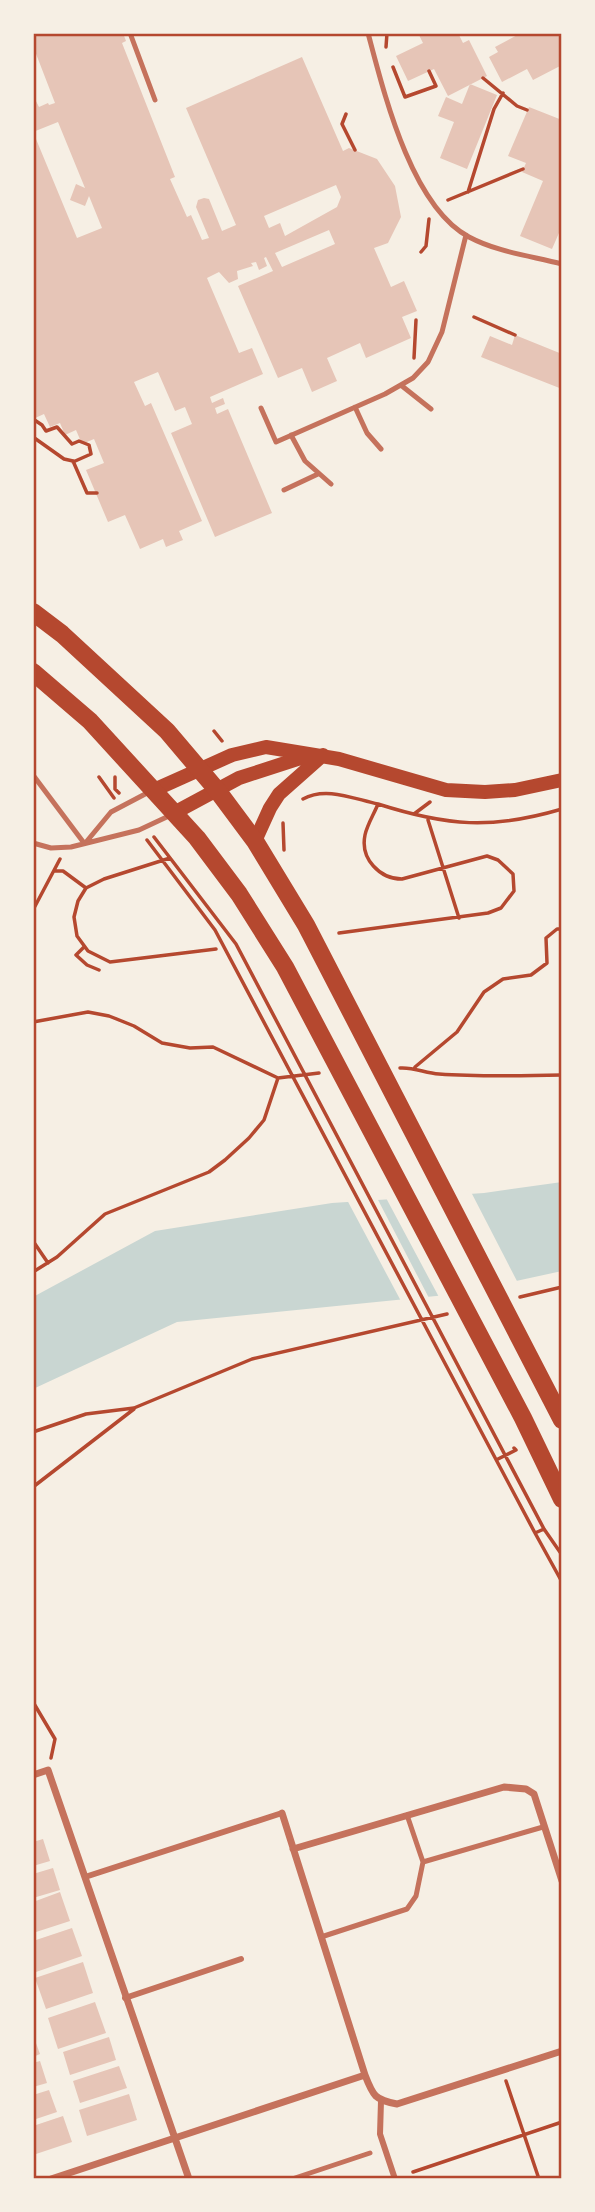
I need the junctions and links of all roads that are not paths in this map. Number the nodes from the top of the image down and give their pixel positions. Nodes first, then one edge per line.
1 (130, 33) edge
2 (368, 33) edge
3 (155, 100) dead end
4 (466, 235) junction
5 (562, 264) edge
6 (402, 386) junction
7 (355, 407) junction
8 (261, 408) dead end
9 (431, 409) dead end
10 (290, 435) junction
11 (381, 449) dead end
12 (318, 474) junction
13 (331, 484) dead end
14 (284, 490) dead end
15 (33, 612) edge
16 (33, 672) edge
17 (317, 755) junction
18 (199, 769) junction
19 (33, 775) edge
20 (562, 780) edge
21 (154, 790) junction
22 (217, 790) junction
23 (174, 813) junction
24 (255, 841) junction
25 (85, 842) junction
26 (33, 843) edge
27 (560, 1417) edge
28 (562, 1499) edge
29 (33, 1775) edge
30 (282, 1813) joint
31 (407, 1815) junction
32 (543, 1827) junction
33 (293, 1849) junction
34 (423, 1862) junction
35 (85, 1877) junction
36 (562, 1881) edge
37 (321, 1937) junction
38 (241, 1959) dead end
39 (125, 1998) junction
40 (562, 2051) edge
41 (365, 2075) junction
42 (381, 2101) junction
43 (176, 2138) junction
44 (370, 2153) dead end
45 (51, 2179) edge
46 (189, 2179) edge
47 (292, 2179) edge
48 (395, 2179) edge

1 - 3 lane
2 - 4 lane
4 - 5 lane
4 - 6 lane
6 - 7 lane
6 - 9 lane
7 - 10 lane
7 - 11 lane
8 - 10 lane
10 - 12 lane
12 - 13 lane
12 - 14 lane
15 - 18 main road
16 - 21 main road
17 - 18 main road
17 - 20 main road
17 - 22 main road
17 - 24 main road
18 - 21 main road
18 - 22 main road
19 - 25 lane
21 - 23 main road
21 - 25 lane
22 - 23 main road
22 - 24 main road
23 - 25 lane
23 - 28 main road
24 - 27 main road
25 - 26 lane
29 - 35 street
30 - 33 street
30 - 35 street
31 - 32 street
31 - 33 street
31 - 34 lane
32 - 34 lane
32 - 36 street
33 - 37 street
34 - 37 lane
35 - 39 street
37 - 41 street
38 - 39 street
39 - 43 street
40 - 42 street
41 - 42 street
41 - 43 street
42 - 48 street
43 - 45 street
43 - 46 street
44 - 47 lane

